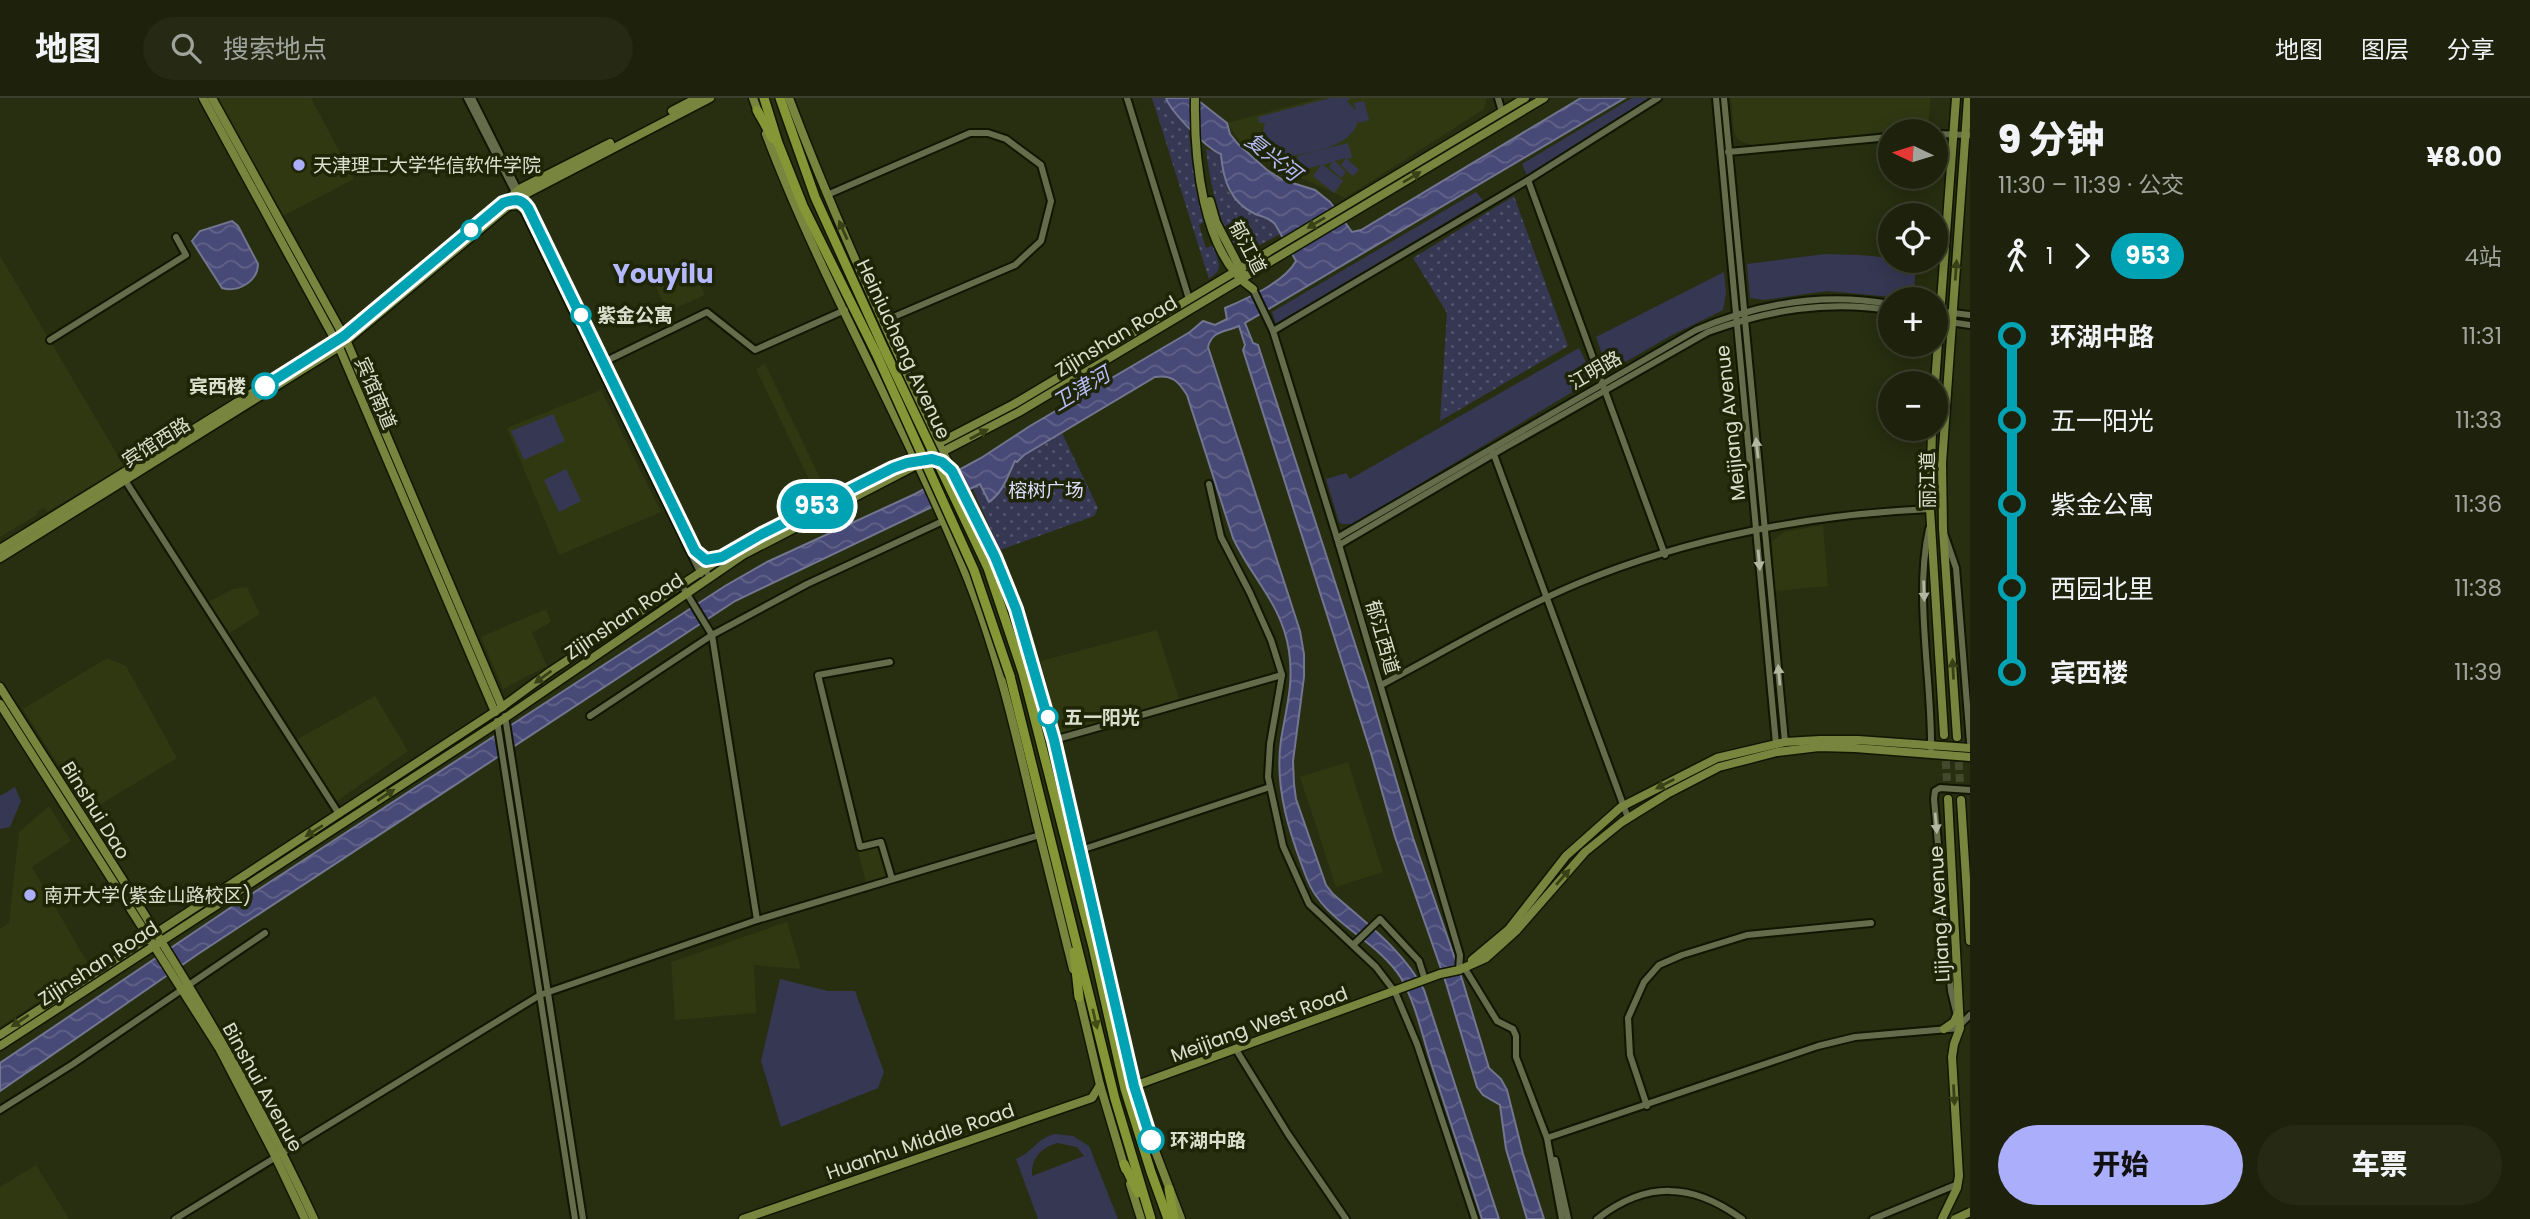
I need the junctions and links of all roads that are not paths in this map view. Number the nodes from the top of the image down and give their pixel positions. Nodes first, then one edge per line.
1 (203, 98) edge
2 (212, 98) edge
3 (470, 98) edge
4 (697, 98) edge
5 (710, 98) edge
6 (753, 98) edge
7 (764, 98) edge
8 (780, 98) edge
9 (788, 98) edge
10 (1127, 98) edge
11 (1197, 98) edge
12 (1498, 98) edge
13 (1525, 98) edge
14 (1544, 98) edge
15 (1658, 98) edge
16 (1716, 98) edge
17 (1724, 98) edge
18 (1956, 98) edge
19 (1968, 98) edge
20 (757, 110) junction
21 (1502, 112) junction
22 (789, 122) junction
23 (1948, 134) edge
24 (1953, 134) junction
25 (1968, 135) edge
26 (1878, 138) edge
27 (1728, 152) junction
28 (787, 165) junction
29 (1528, 180) junction
30 (827, 195) junction
31 (518, 196) junction
32 (505, 205) junction
33 (1351, 208) junction
34 (526, 209) junction
35 (176, 237) dead end
36 (1285, 247) junction
37 (1237, 270) junction
38 (1242, 279) junction
39 (1940, 287) edge
40 (1254, 292) joint
41 (1189, 299) junction
42 (1878, 302) edge
43 (1878, 309) edge
44 (845, 310) junction
45 (1970, 315) edge
46 (1744, 316) junction
47 (1948, 317) edge
48 (1736, 318) junction
49 (1952, 318) junction
50 (884, 321) junction
51 (1970, 325) edge
52 (1273, 331) junction
53 (50, 340) dead end
54 (341, 341) junction
55 (880, 351) junction
56 (602, 363) junction
57 (1603, 387) junction
58 (1932, 441) edge
59 (939, 444) junction
60 (1493, 451) junction
61 (943, 453) junction
62 (932, 459) junction
63 (915, 462) junction
64 (952, 471) junction
65 (123, 477) junction
66 (897, 477) junction
67 (925, 484) junction
68 (1209, 484) dead end
69 (1930, 509) junction
70 (943, 521) junction
71 (1930, 524) junction
72 (1765, 528) junction
73 (1943, 529) junction
74 (1757, 530) junction
75 (1338, 542) junction
76 (0, 549) edge
77 (693, 553) junction
78 (1665, 555) junction
79 (995, 557) junction
80 (0, 558) edge
81 (726, 561) junction
82 (963, 567) junction
83 (705, 572) junction
84 (684, 588) junction
85 (1547, 598) junction
86 (712, 635) junction
87 (890, 662) dead end
88 (1282, 675) junction
89 (1381, 684) junction
90 (0, 687) edge
91 (0, 704) edge
92 (498, 710) junction
93 (590, 716) dead end
94 (502, 720) junction
95 (1944, 735) dead end
96 (1957, 737) tunnel mouth
97 (1054, 740) junction
98 (1970, 742) edge
99 (1781, 743) junction
100 (1970, 748) edge
101 (1931, 749) junction
102 (1970, 757) edge
103 (1270, 787) junction
104 (1970, 790) edge
105 (1948, 799) tunnel mouth
106 (1961, 800) tunnel mouth
107 (1623, 806) junction
108 (1058, 813) junction
109 (340, 814) junction
110 (1628, 818) junction
111 (1040, 835) junction
112 (1078, 851) junction
113 (892, 879) junction
114 (1087, 889) junction
115 (1067, 906) junction
116 (757, 920) junction
117 (1871, 923) dead end
118 (265, 933) dead end
119 (151, 934) junction
120 (1970, 941) edge
121 (1353, 946) junction
122 (160, 948) junction
123 (1461, 969) junction
124 (177, 974) joint
125 (1428, 979) junction
126 (185, 986) junction
127 (1395, 992) junction
128 (544, 994) junction
129 (1079, 997) junction
130 (1970, 1016) edge
131 (1954, 1024) junction
132 (1970, 1026) edge
133 (0, 1034) edge
134 (1954, 1044) junction
135 (0, 1046) edge
136 (1235, 1048) junction
137 (1100, 1085) junction
138 (1134, 1086) junction
139 (1647, 1106) junction
140 (1107, 1108) junction
141 (0, 1110) edge
142 (1549, 1140) junction
143 (278, 1154) junction
144 (1124, 1164) joint
145 (1958, 1184) junction
146 (1170, 1189) junction
147 (1970, 1213) edge
148 (1147, 1218) edge
149 (175, 1219) edge
150 (305, 1219) edge
151 (314, 1219) edge
152 (575, 1219) edge
153 (583, 1219) edge
154 (743, 1219) edge
155 (758, 1219) edge
156 (1168, 1219) edge
157 (1174, 1219) edge
158 (1181, 1219) edge
159 (1346, 1219) edge
160 (1475, 1219) edge
161 (1562, 1219) edge
162 (1568, 1219) edge
163 (1597, 1219) edge
164 (1742, 1219) edge
165 (1873, 1219) edge
166 (1942, 1219) edge
167 (1955, 1219) edge

1 - 54 main road, 宾馆南道
2 - 54 main road, 宾馆南道
3 - 31 street
4 - 31 main road, 宾馆西路
5 - 31 main road, 宾馆西路
6 - 20 main road, Heiniucheng Avenue
7 - 28 highway, Heiniucheng Avenue
8 - 22 highway, Heiniucheng Avenue
9 - 22 highway
9 - 30 main road, Heiniucheng Avenue
10 - 41 street
11 - 37 main road, 郁江道
12 - 21 street
13 - 21 main road
33 -> 14 main road
15 - 29 street
16 - 48 street, Meijiang Avenue
17 - 27 street, Meijiang Avenue
18 - 24 main road
19 - 25 main road, 丽江道
20 - 28 highway
20 - 44 main road, Heiniucheng Avenue
21 - 33 main road
22 - 55 highway, Heiniucheng Avenue
23 - 24 street
24 - 25 street
24 - 39 main road
49 -> 25 main road, 丽江道
26 - 27 street
27 - 46 street, Meijiang Avenue
28 - 55 highway, Heiniucheng Avenue
29 - 52 street
29 - 57 street
50 -> 30 main road, Heiniucheng Avenue
30 - 50 street
31 - 32 main road, 宾馆西路
31 - 34 street
32 - 34 main road
32 - 54 main road, 宾馆西路
33 - 36 main road
34 - 56 street
35 - 53 street
36 - 37 main road, Zijinshan Road
36 - 38 main road, Zijinshan Road
37 - 38 main road, 郁江道
37 - 41 main road, Zijinshan Road
38 - 40 main road, 郁江道
61 -> 38 main road, Zijinshan Road
40 - 52 street, 郁江西道
41 - 59 main road, Zijinshan Road
42 - 46 street, 江明路
43 - 46 street, 江明路
44 - 56 street
44 - 63 main road, Heiniucheng Avenue
45 - 49 street
46 - 48 street, 江明路
72 -> 46 street, Meijiang Avenue
47 - 49 street
48 - 57 street, 江明路
48 - 74 street, Meijiang Avenue
49 - 51 street
49 - 73 main road, 丽江道
50 - 59 main road, Heiniucheng Avenue
52 - 75 street, 郁江西道
54 - 65 main road, 宾馆西路
54 - 92 main road, 宾馆南道
55 - 108 highway, Heiniucheng Avenue, bridge
55 - 115 highway, Heiniucheng Avenue, bridge
56 - 77 street
57 - 60 street, 江明路
57 - 78 street
58 - 69 main road, 丽江道
59 - 61 main road, Heiniucheng Avenue
59 - 63 main road, Zijinshan Road
60 - 75 street, 江明路
60 - 85 street
61 - 62 main road, Zijinshan Road
61 - 64 main road, Heiniucheng Avenue
62 - 63 main road, Zijinshan Road
62 - 64 main road
63 - 66 main road, Zijinshan Road
63 - 67 main road, Heiniucheng Avenue
63 - 81 main road, Zijinshan Road
64 - 79 main road, Heiniucheng Avenue
65 - 76 main road, 宾馆西路
65 - 80 main road, 宾馆西路
65 - 109 street
66 - 67 main road
66 - 81 main road, Zijinshan Road
67 - 70 main road, Heiniucheng Avenue
68 - 88 street
69 - 71 main road, 丽江道
69 - 72 street
70 - 82 main road
70 - 86 street
71 - 95 main road, 丽江道
71 -> 101 street
72 - 74 street
99 -> 72 street, Meijiang Avenue
96 -> 73 main road, 丽江道
73 - 98 street
74 - 78 street
74 -> 99 street, Meijiang Avenue
75 - 89 street, 郁江西道
77 - 81 main road
77 - 83 street
78 - 85 street
79 - 82 main road
79 - 97 main road
81 - 83 main road, Zijinshan Road
82 - 111 main road
83 - 84 main road, Zijinshan Road
84 - 86 street
84 -> 92 main road, Zijinshan Road
84 - 94 main road, Zijinshan Road
85 - 89 street
85 - 107 street
86 - 93 street
86 - 116 street
87 - 113 street
88 - 97 street
88 - 103 street
89 - 123 street, 郁江西道
90 - 119 main road, Binshui Dao
91 - 119 main road, Binshui Dao
92 - 94 street
92 - 109 main road, Zijinshan Road
122 -> 94 main road, Zijinshan Road
94 - 128 street
94 - 128 street
97 - 112 main road
99 - 101 main road
99 -> 107 main road
100 - 101 main road
101 - 102 main road
101 - 110 main road
103 - 112 street
103 - 121 street
104 -> 131 street
105 - 131 main road, Lijiang Avenue
106 - 120 main road
107 - 110 street
107 - 123 main road
108 - 114 highway
108 - 156 highway, Heiniucheng Avenue
109 -> 119 main road, Zijinshan Road
123 -> 110 main road
111 - 113 street
111 - 129 main road
112 - 114 main road
113 - 116 street
114 - 138 main road
115 - 129 highway
115 -> 148 highway, Heiniucheng Avenue
116 - 128 street
117 - 139 street
118 - 126 street
119 - 122 main road, Binshui Dao
119 -> 133 main road, Zijinshan Road
121 - 125 street
121 - 127 street
122 - 124 main road, Binshui Dao
122 - 135 main road, Zijinshan Road
123 - 125 main road, Meijiang West Road
123 - 142 street
124 - 126 main road, Binshui Avenue
125 - 127 main road, Meijiang West Road
126 - 141 street
126 - 143 main road, Binshui Avenue
127 - 136 main road, Meijiang West Road
127 - 160 street
128 - 143 street
128 - 152 street
128 - 153 street
129 - 137 main road
130 - 131 street
131 - 132 main road
131 - 134 main road
131 - 134 street
131 - 139 street
134 -> 145 main road
136 - 138 main road, Meijiang West Road
136 - 159 street
137 - 140 main road
137 - 154 main road, Huanhu Middle Road
138 - 146 main road
139 - 142 street
140 - 144 main road
140 - 155 main road, Huanhu Middle Road
142 - 161 street
142 - 162 street
143 - 149 street
143 - 150 main road, Binshui Avenue
143 - 151 main road, Binshui Avenue
144 - 148 highway
145 - 165 street
145 - 166 main road
146 - 157 highway
146 - 158 main road
147 - 167 main road, bridge
163 - 164 street

